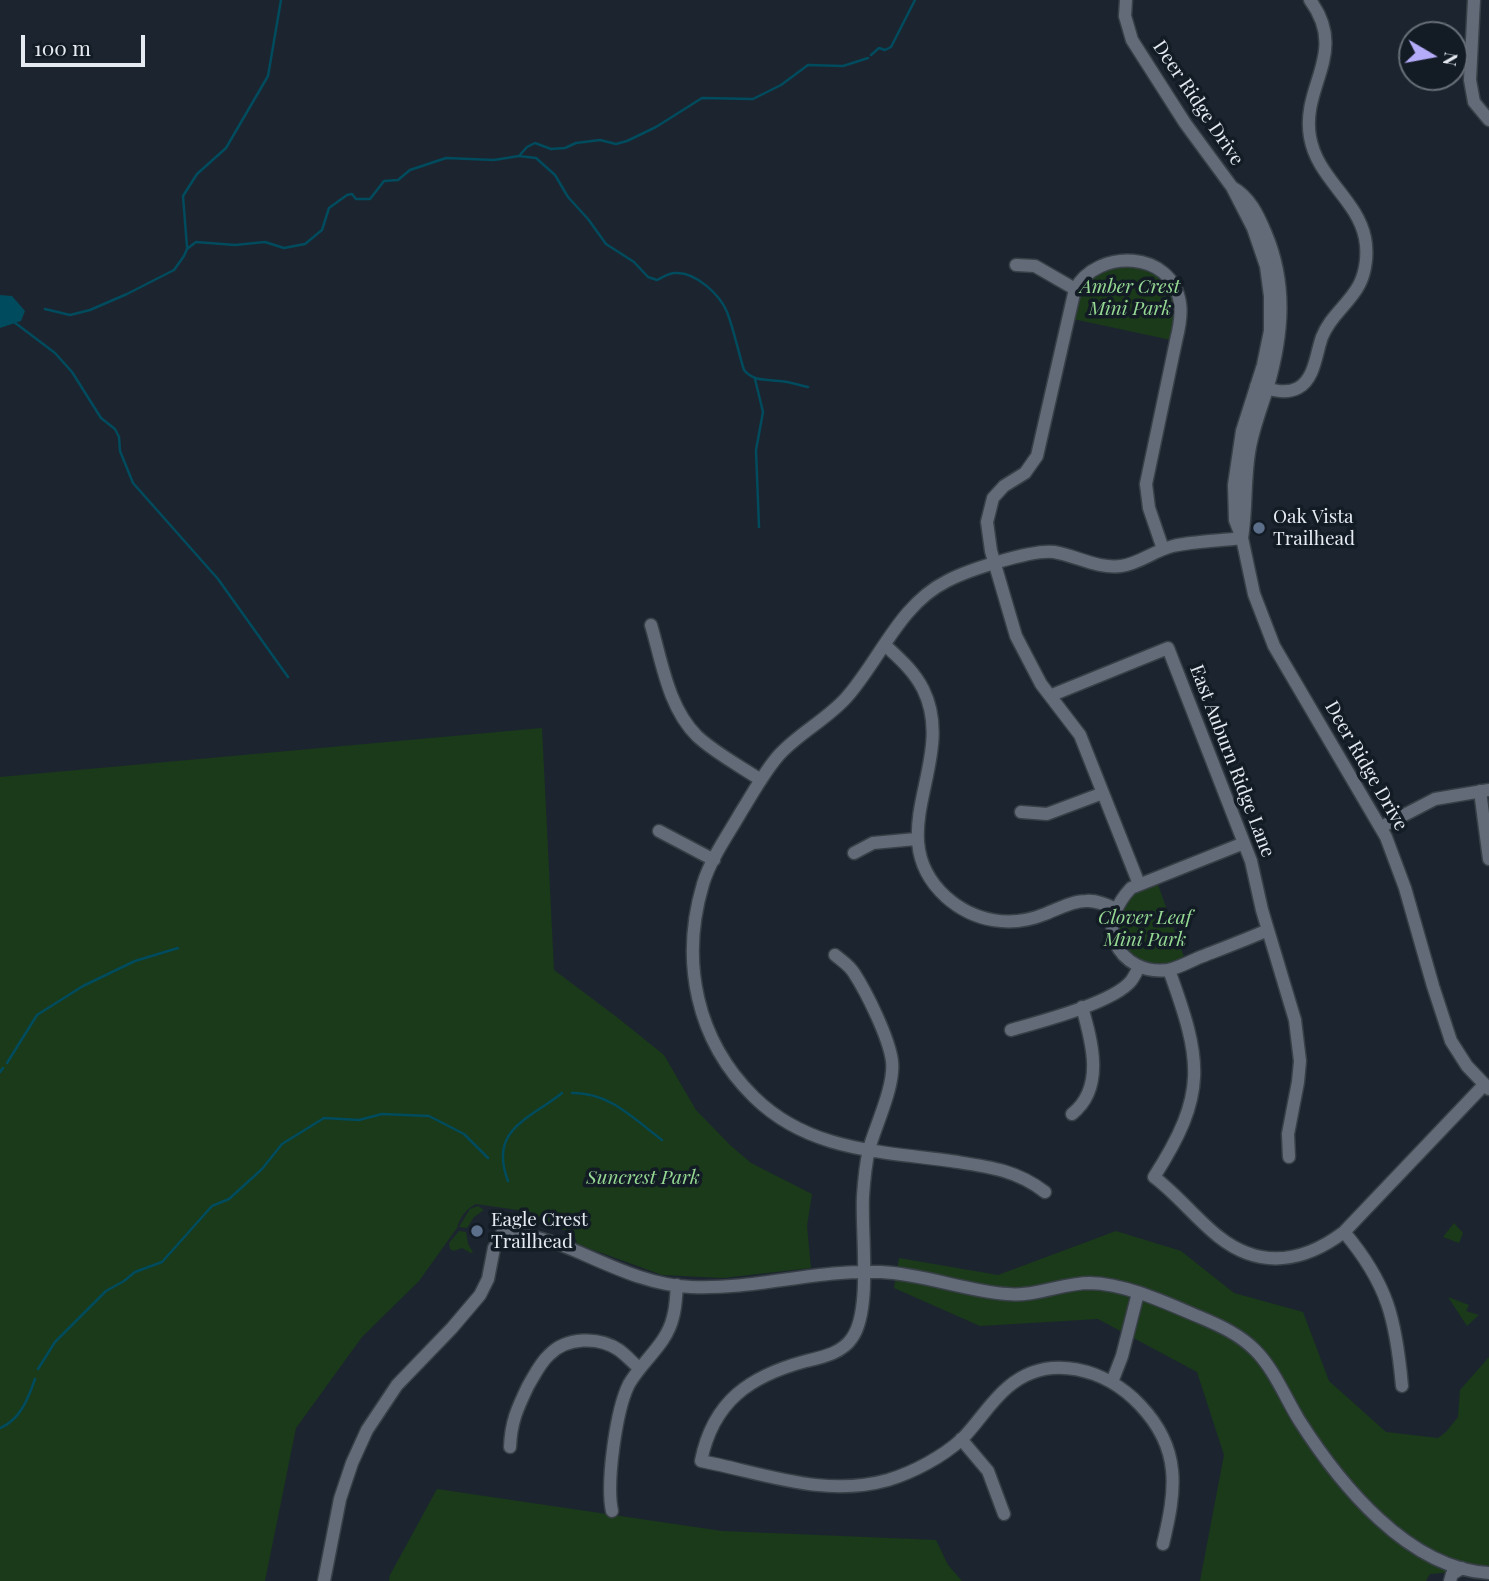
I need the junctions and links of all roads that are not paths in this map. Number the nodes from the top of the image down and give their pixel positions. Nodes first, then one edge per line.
1 (1126, 0) edge
2 (1310, 0) edge
3 (1474, 0) edge
4 (1489, 120) edge
5 (1016, 265) dead end
6 (1075, 289) junction
7 (1261, 387) junction
8 (1242, 538) junction
9 (1163, 549) junction
10 (994, 564) junction
11 (652, 625) dead end
12 (885, 645) junction
13 (1052, 695) junction
14 (761, 780) junction
15 (1485, 791) edge
16 (1102, 793) junction
17 (1021, 812) dead end
18 (1381, 827) junction
19 (659, 831) dead end
20 (916, 839) junction
21 (1244, 843) junction
22 (855, 853) dead end
23 (1489, 859) edge
24 (714, 860) junction
25 (1139, 884) junction
26 (1116, 909) junction
27 (1268, 930) junction
28 (835, 955) dead end
29 (1139, 967) junction
30 (1169, 970) junction
31 (1082, 1007) junction
32 (1011, 1030) dead end
33 (1486, 1087) edge
34 (1072, 1114) dead end
35 (869, 1151) junction
36 (1289, 1157) dead end
37 (1045, 1192) dead end
38 (1344, 1232) junction
39 (864, 1272) junction
40 (677, 1285) junction
41 (1138, 1293) junction
42 (639, 1368) junction
43 (1112, 1382) junction
44 (1402, 1386) dead end
45 (961, 1439) junction
46 (510, 1447) dead end
47 (612, 1511) dead end
48 (1004, 1514) dead end
49 (1163, 1544) dead end
50 (1489, 1573) edge
51 (1464, 1574) edge
52 (324, 1581) edge
53 (1450, 1581) edge

1 - 7 street, Deer Ridge Drive
2 - 7 street
3 - 4 street
5 - 6 street
6 - 9 street
6 - 10 street
7 - 8 street, Deer Ridge Drive
8 - 9 street
8 - 18 street, Deer Ridge Drive
9 - 10 street
10 - 12 street
10 - 13 street
11 - 14 street
12 - 14 street
12 - 20 street
13 - 16 street
13 - 21 street, East Auburn Ridge Lane
14 - 24 street
15 - 18 street
15 - 23 street
16 - 17 street
16 - 25 street
18 - 33 street, Deer Ridge Drive
19 - 24 street
20 - 22 street
20 - 26 street
21 - 25 street
21 - 27 street, East Auburn Ridge Lane
24 - 35 street
25 - 26 street
26 - 29 street
27 - 30 street
27 - 36 street, East Auburn Ridge Lane
28 - 35 street
29 - 30 street
29 - 31 street
30 - 38 street
31 - 32 street
31 - 34 street
33 - 38 street
35 - 37 street
35 - 39 street
38 - 44 street
39 - 40 street
39 - 41 street
39 - 45 street
40 - 42 street
40 - 52 street
41 - 43 street
41 - 51 street
42 - 46 street
42 - 47 street
43 - 45 street
43 - 49 street
45 - 48 street
50 - 51 street
51 - 53 street

